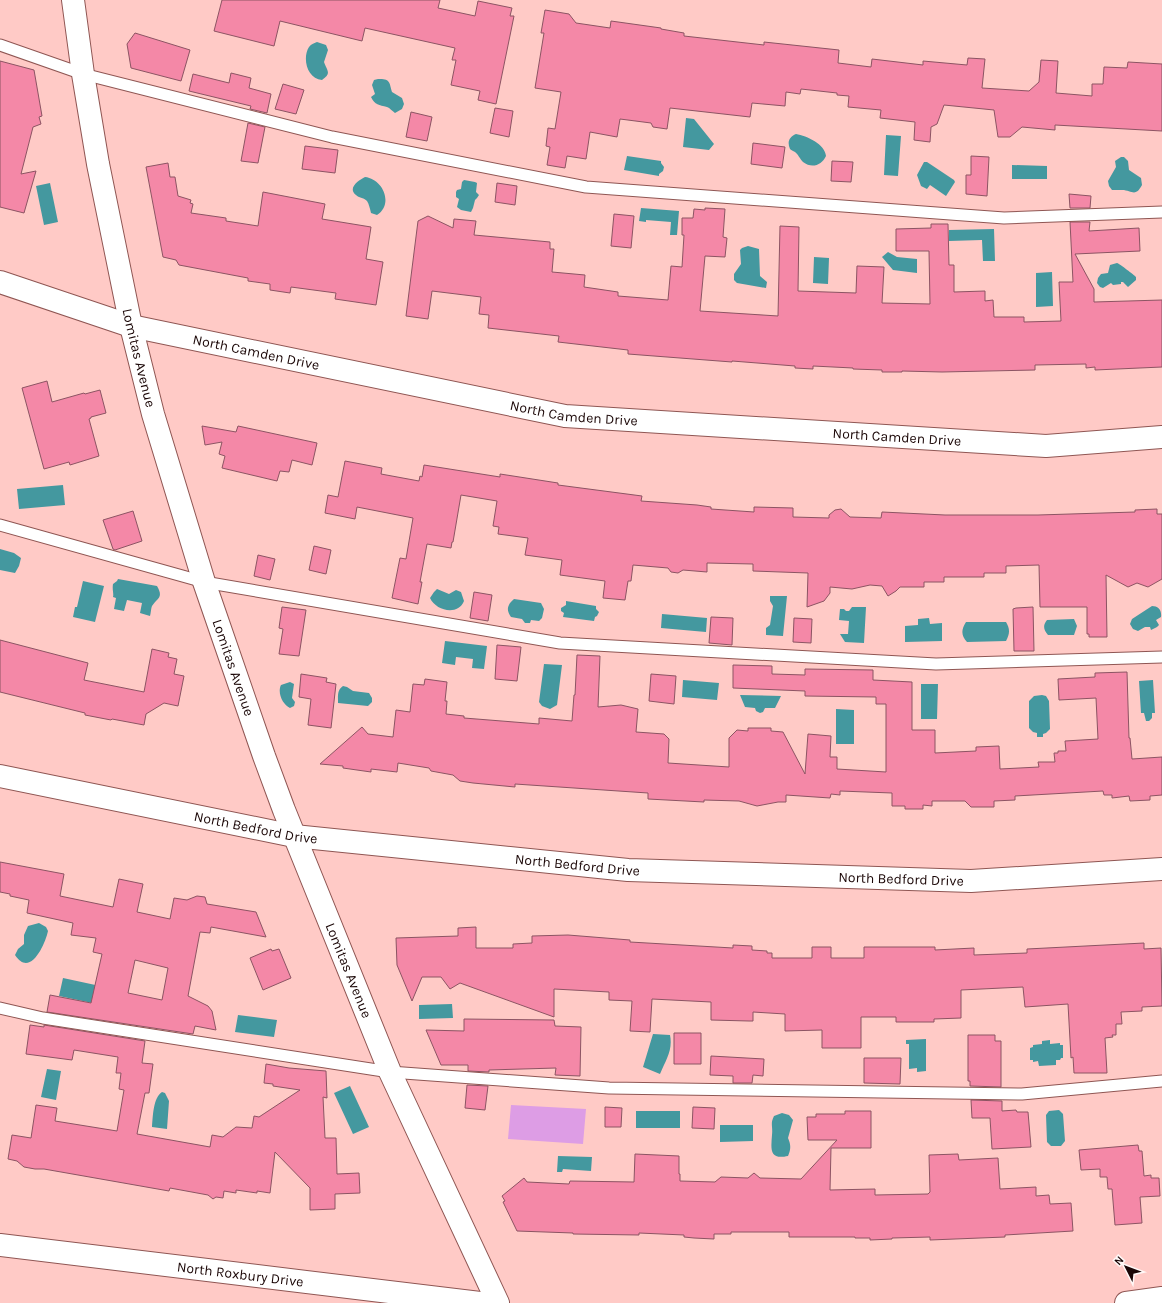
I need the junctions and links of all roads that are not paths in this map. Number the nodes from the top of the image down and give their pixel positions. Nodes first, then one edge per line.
1 (73, 0) edge
2 (0, 45) edge
3 (83, 74) junction
4 (1162, 212) edge
5 (0, 282) edge
6 (131, 326) junction
7 (1162, 437) edge
8 (0, 525) edge
9 (204, 582) junction
10 (1162, 657) edge
11 (0, 776) edge
12 (294, 836) junction
13 (1162, 869) edge
14 (0, 1008) edge
15 (390, 1072) junction
16 (1162, 1081) edge
17 (0, 1245) edge
18 (1162, 1298) edge
19 (480, 1303) edge
20 (498, 1303) edge
21 (1126, 1303) edge

1 - 3 street, Lomitas Avenue
2 - 3 lane
3 - 4 lane
3 - 6 street, Lomitas Avenue
5 - 6 street, North Camden Drive
6 - 7 street, North Camden Drive
6 - 9 street, Lomitas Avenue
8 - 9 lane
9 - 10 lane
9 - 12 street, Lomitas Avenue
11 - 12 street, North Bedford Drive
12 - 13 street, North Bedford Drive
12 - 15 street, Lomitas Avenue
14 - 15 lane
15 - 16 lane
15 - 20 street, Lomitas Avenue
17 - 19 street, North Roxbury Drive
18 - 21 street

